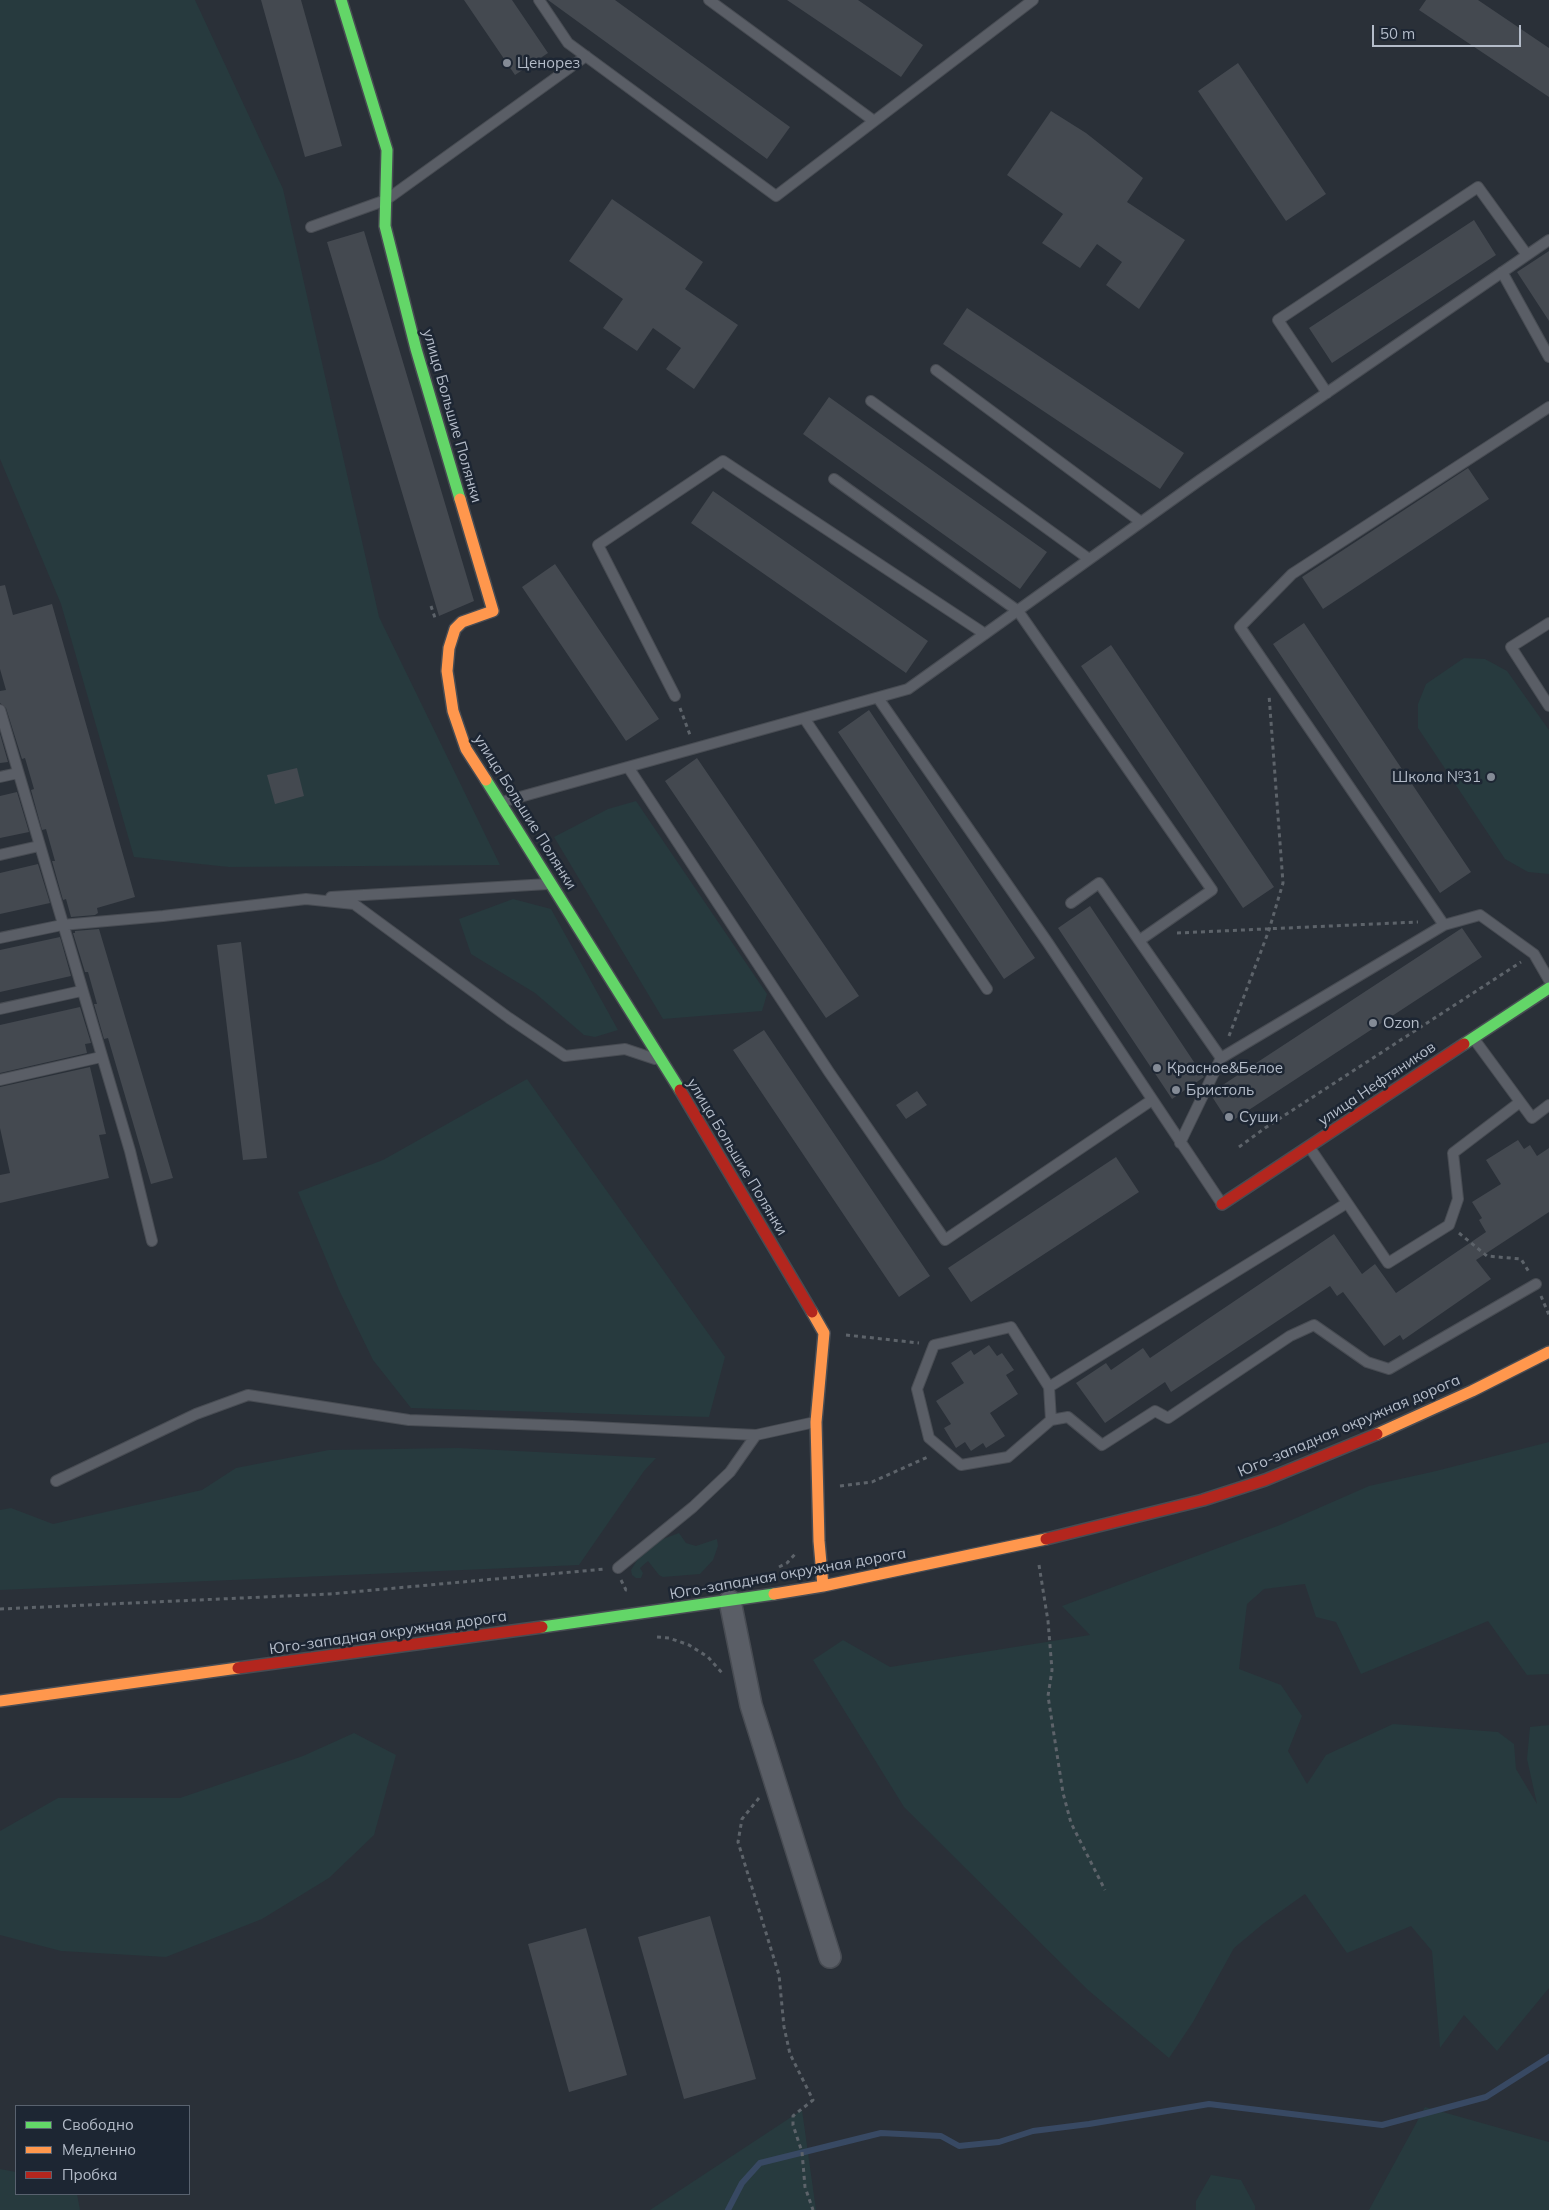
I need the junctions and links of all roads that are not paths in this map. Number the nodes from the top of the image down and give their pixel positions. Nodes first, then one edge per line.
1 (341, 0) edge
2 (539, 0) edge
3 (709, 0) edge
4 (1033, 0) edge
5 (586, 56) junction
6 (874, 121) junction
7 (386, 200) junction
8 (312, 227) dead end
9 (1549, 240) edge
10 (1527, 255) junction
11 (1502, 272) junction
12 (1549, 357) edge
13 (936, 370) dead end
14 (1327, 393) junction
15 (871, 401) dead end
16 (1549, 407) edge
17 (834, 478) dead end
18 (1141, 522) junction
19 (1089, 559) junction
20 (1018, 611) junction
21 (1549, 623) edge
22 (985, 634) junction
23 (675, 696) road end
24 (878, 698) junction
25 (1549, 706) edge
26 (0, 710) edge
27 (804, 718) junction
28 (628, 767) junction
29 (18, 773) junction
30 (0, 777) edge
31 (501, 803) junction
32 (39, 846) junction
33 (0, 855) edge
34 (552, 884) junction
35 (306, 899) junction
36 (1071, 903) dead end
37 (62, 925) junction
38 (1444, 925) junction
39 (0, 938) edge
40 (1140, 940) junction
41 (1549, 980) edge
42 (1549, 988) edge
43 (987, 989) dead end
44 (82, 991) junction
45 (0, 1009) edge
46 (1474, 1038) junction
47 (101, 1057) junction
48 (1221, 1058) junction
49 (663, 1062) junction
50 (0, 1080) edge
51 (1152, 1100) junction
52 (1520, 1102) junction
53 (1549, 1105) edge
54 (1180, 1143) junction
55 (1309, 1147) junction
56 (1347, 1203) junction
57 (1222, 1204) joint
58 (152, 1241) dead end
59 (1536, 1284) dead end
60 (1549, 1352) edge
61 (1049, 1387) junction
62 (1050, 1420) junction
63 (816, 1422) junction
64 (756, 1435) junction
65 (56, 1481) dead end
66 (618, 1568) road end
67 (823, 1586) junction
68 (730, 1601) junction
69 (0, 1701) edge
70 (830, 1957) dead end

1 - 7 main road, улица Большие Полянки
2 - 5 lane
3 - 6 lane
4 - 6 lane
5 - 6 lane
5 - 7 lane
7 - 8 lane
7 - 31 main road, улица Большие Полянки
9 - 10 lane
10 - 11 lane
10 - 14 lane
11 - 12 lane
11 - 14 lane
13 - 18 lane
14 - 18 lane
15 - 19 lane
16 - 38 lane
17 - 20 lane
18 - 19 lane
19 - 20 lane
20 - 22 lane
20 - 40 lane
21 - 25 lane
22 - 23 lane
22 - 24 lane
24 - 27 lane
24 - 51 lane
26 - 29 lane
27 - 28 lane
27 - 43 lane
28 - 31 lane
28 - 51 lane
29 - 30 lane
29 - 32 lane
31 - 34 main road, улица Большие Полянки
32 - 33 lane
32 - 37 lane
34 - 35 lane
34 - 49 main road, улица Большие Полянки
35 - 37 lane
35 - 49 lane
36 - 40 lane
37 - 39 lane
37 - 44 lane
38 - 41 lane
38 - 48 lane
40 - 48 lane
42 - 46 main road, улица Нефтяников
44 - 45 lane
44 - 47 lane
46 - 52 lane
46 - 55 main road, улица Нефтяников
47 - 50 lane
47 - 58 lane
48 - 54 lane
49 - 63 main road, улица Большие Полянки
51 - 54 lane
52 - 53 lane
52 - 56 lane
54 - 57 lane
55 - 56 lane
55 - 57 main road, улица Нефтяников
56 - 61 lane
59 - 62 lane
60 - 67 main road, Юго-западная окружная дорога
61 - 62 lane
61 - 62 lane
63 - 64 lane
63 - 67 main road
64 - 65 lane
64 - 66 lane
67 - 68 main road, Юго-западная окружная дорога
68 - 69 main road, Юго-западная окружная дорога
68 - 70 street

